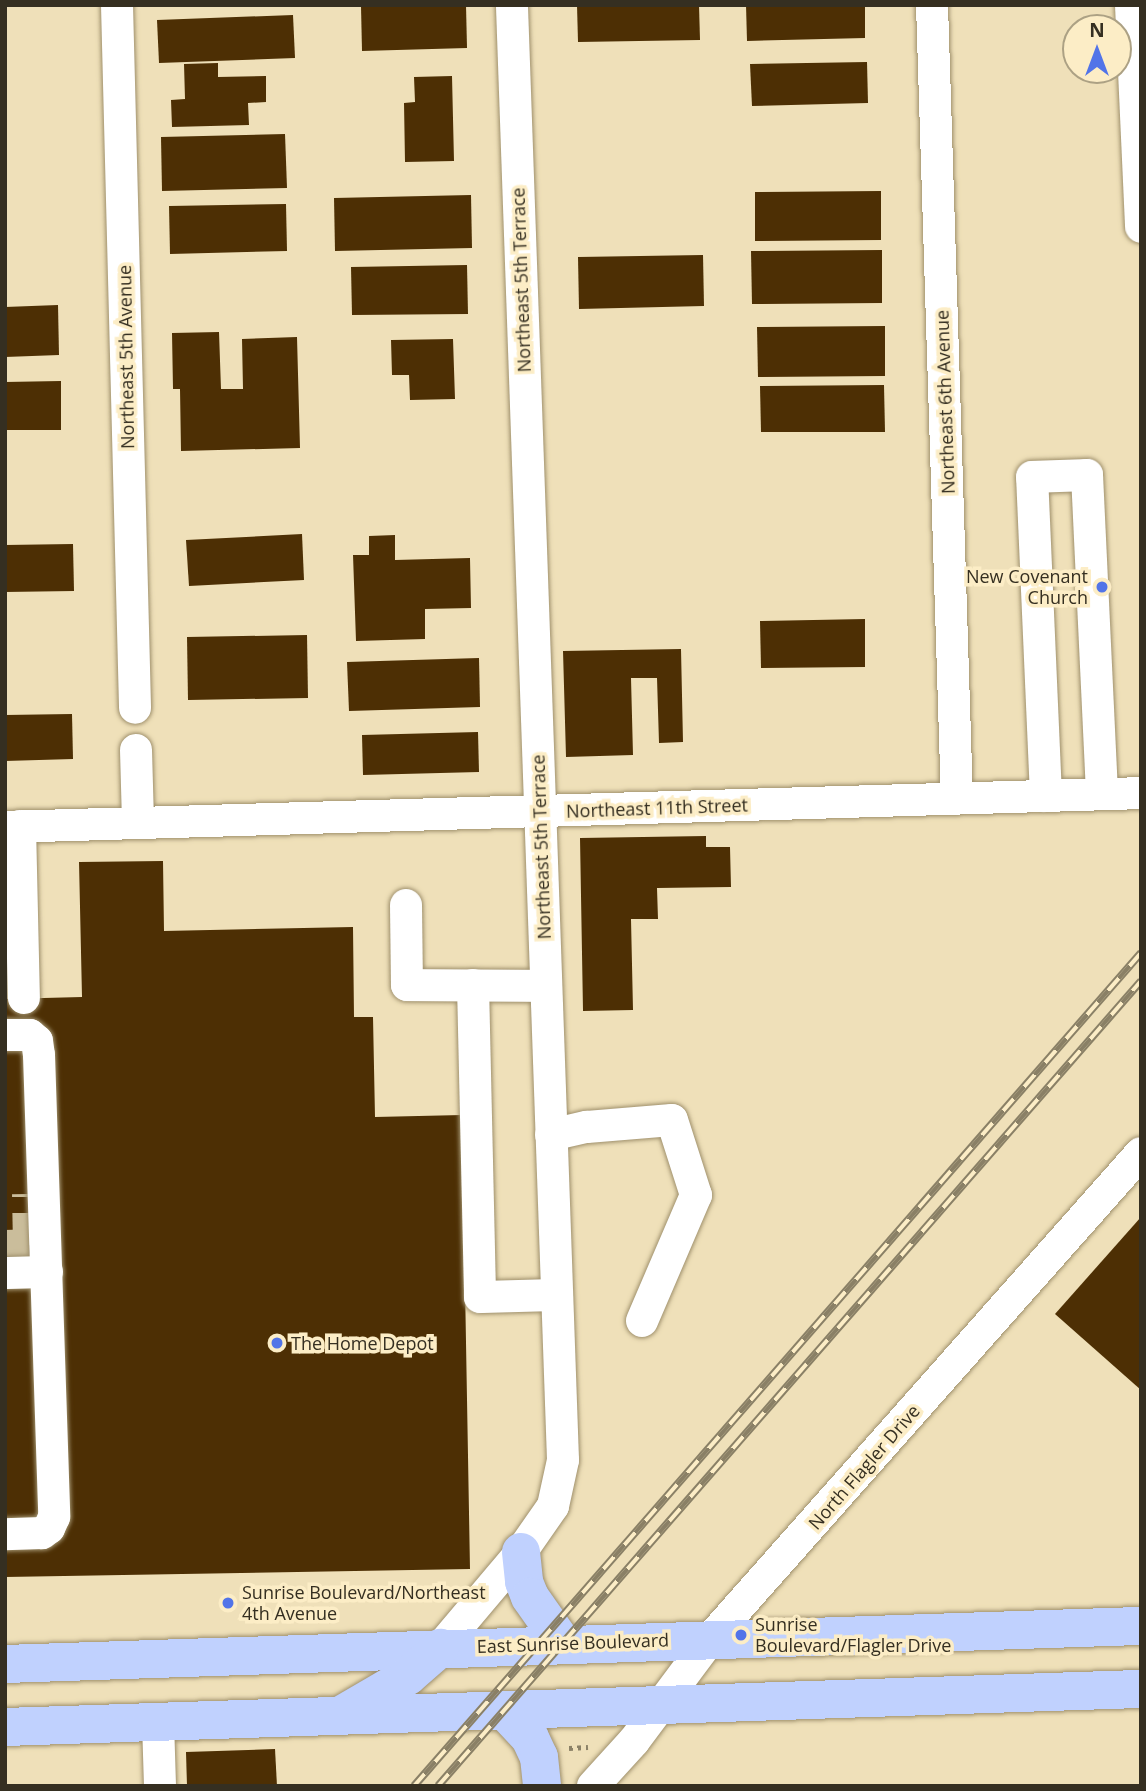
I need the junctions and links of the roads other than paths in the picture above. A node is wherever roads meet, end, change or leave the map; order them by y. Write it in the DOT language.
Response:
graph roads {
  1 [pos="117,5"];
  2 [pos="512,5"];
  3 [pos="932,5"];
  4 [pos="1131,5"];
  5 [pos="1141,227"];
  6 [pos="135,708"];
  7 [pos="136,750"];
  8 [pos="1141,793"];
  9 [pos="1102,794"];
  10 [pos="1046,796"];
  11 [pos="957,799"];
  12 [pos="540,811"];
  13 [pos="138,823"];
  14 [pos="13,827"];
  15 [pos="405,905"];
  16 [pos="14,915"];
  17 [pos="473,985"];
  18 [pos="546,986"];
  19 [pos="24,998"];
  20 [pos="5,1035"];
  21 [pos="551,1135"];
  22 [pos="1141,1153"];
  23 [pos="47,1272"];
  24 [pos="5,1273"];
  25 [pos="557,1295"];
  26 [pos="642,1321"];
  27 [pos="5,1534"];
  28 [pos="521,1552"];
  29 [pos="1141,1626"];
  30 [pos="711,1639"];
  31 [pos="563,1644"];
  32 [pos="440,1648"];
  33 [pos="5,1664"];
  34 [pos="1137,1692"];
  35 [pos="660,1705"];
  36 [pos="505,1710"];
  37 [pos="341,1715"];
  38 [pos="158,1722"];
  39 [pos="5,1727"];
  40 [pos="160,1786"];
  41 [pos="542,1786"];
  42 [pos="593,1786"];
  1 -- 6 [label="street, Northeast 5th Avenue"];
  2 -- 12 [label="street, Northeast 5th Terrace"];
  3 -- 11 [label="street, Northeast 6th Avenue"];
  4 -- 5 [label="street"];
  7 -- 13 [label="street"];
  8 -- 9 [label="street, Northeast 11th Street"];
  9 -- 10 [label="street, Northeast 11th Street"];
  9 -- 10 [label="street"];
  10 -- 11 [label="street, Northeast 11th Street"];
  11 -- 12 [label="street, Northeast 11th Street"];
  12 -- 13 [label="street, Northeast 11th Street"];
  12 -- 18 [label="street, Northeast 5th Terrace"];
  13 -- 14 [label="street, Northeast 11th Street"];
  14 -- 16 [label="street"];
  15 -- 17 [label="street"];
  16 -- 19 [label="street"];
  17 -- 18 [label="street"];
  17 -- 25 [label="street"];
  18 -- 21 [label="street, Northeast 5th Terrace"];
  20 -- 23 [label="street"];
  21 -- 25 [label="street, Northeast 5th Terrace"];
  21 -- 26 [label="street"];
  22 -- 30 [label="street, North Flagler Drive"];
  23 -- 24 [label="street"];
  23 -- 27 [label="street"];
  25 -- 28 [label="street, Northeast 5th Terrace"];
  28 -- 31 [label="main road"];
  28 -- 32 [label="street, Northeast 5th Terrace"];
  29 -- 30 [label="main road, East Sunrise Boulevard"];
  30 -- 31 [label="main road, East Sunrise Boulevard"];
  30 -- 35 [label="street, North Flagler Drive"];
  31 -- 32 [label="main road, East Sunrise Boulevard"];
  32 -- 33 [label="main road, East Sunrise Boulevard"];
  32 -- 37 [label="main road"];
  34 -- 35 [label="main road"];
  35 -- 36 [label="main road"];
  35 -- 42 [label="street, North Flagler Drive"];
  36 -- 37 [label="main road"];
  36 -- 41 [label="main road"];
  37 -- 38 [label="main road"];
  38 -- 39 [label="main road"];
  38 -- 40 [label="street"];
}
